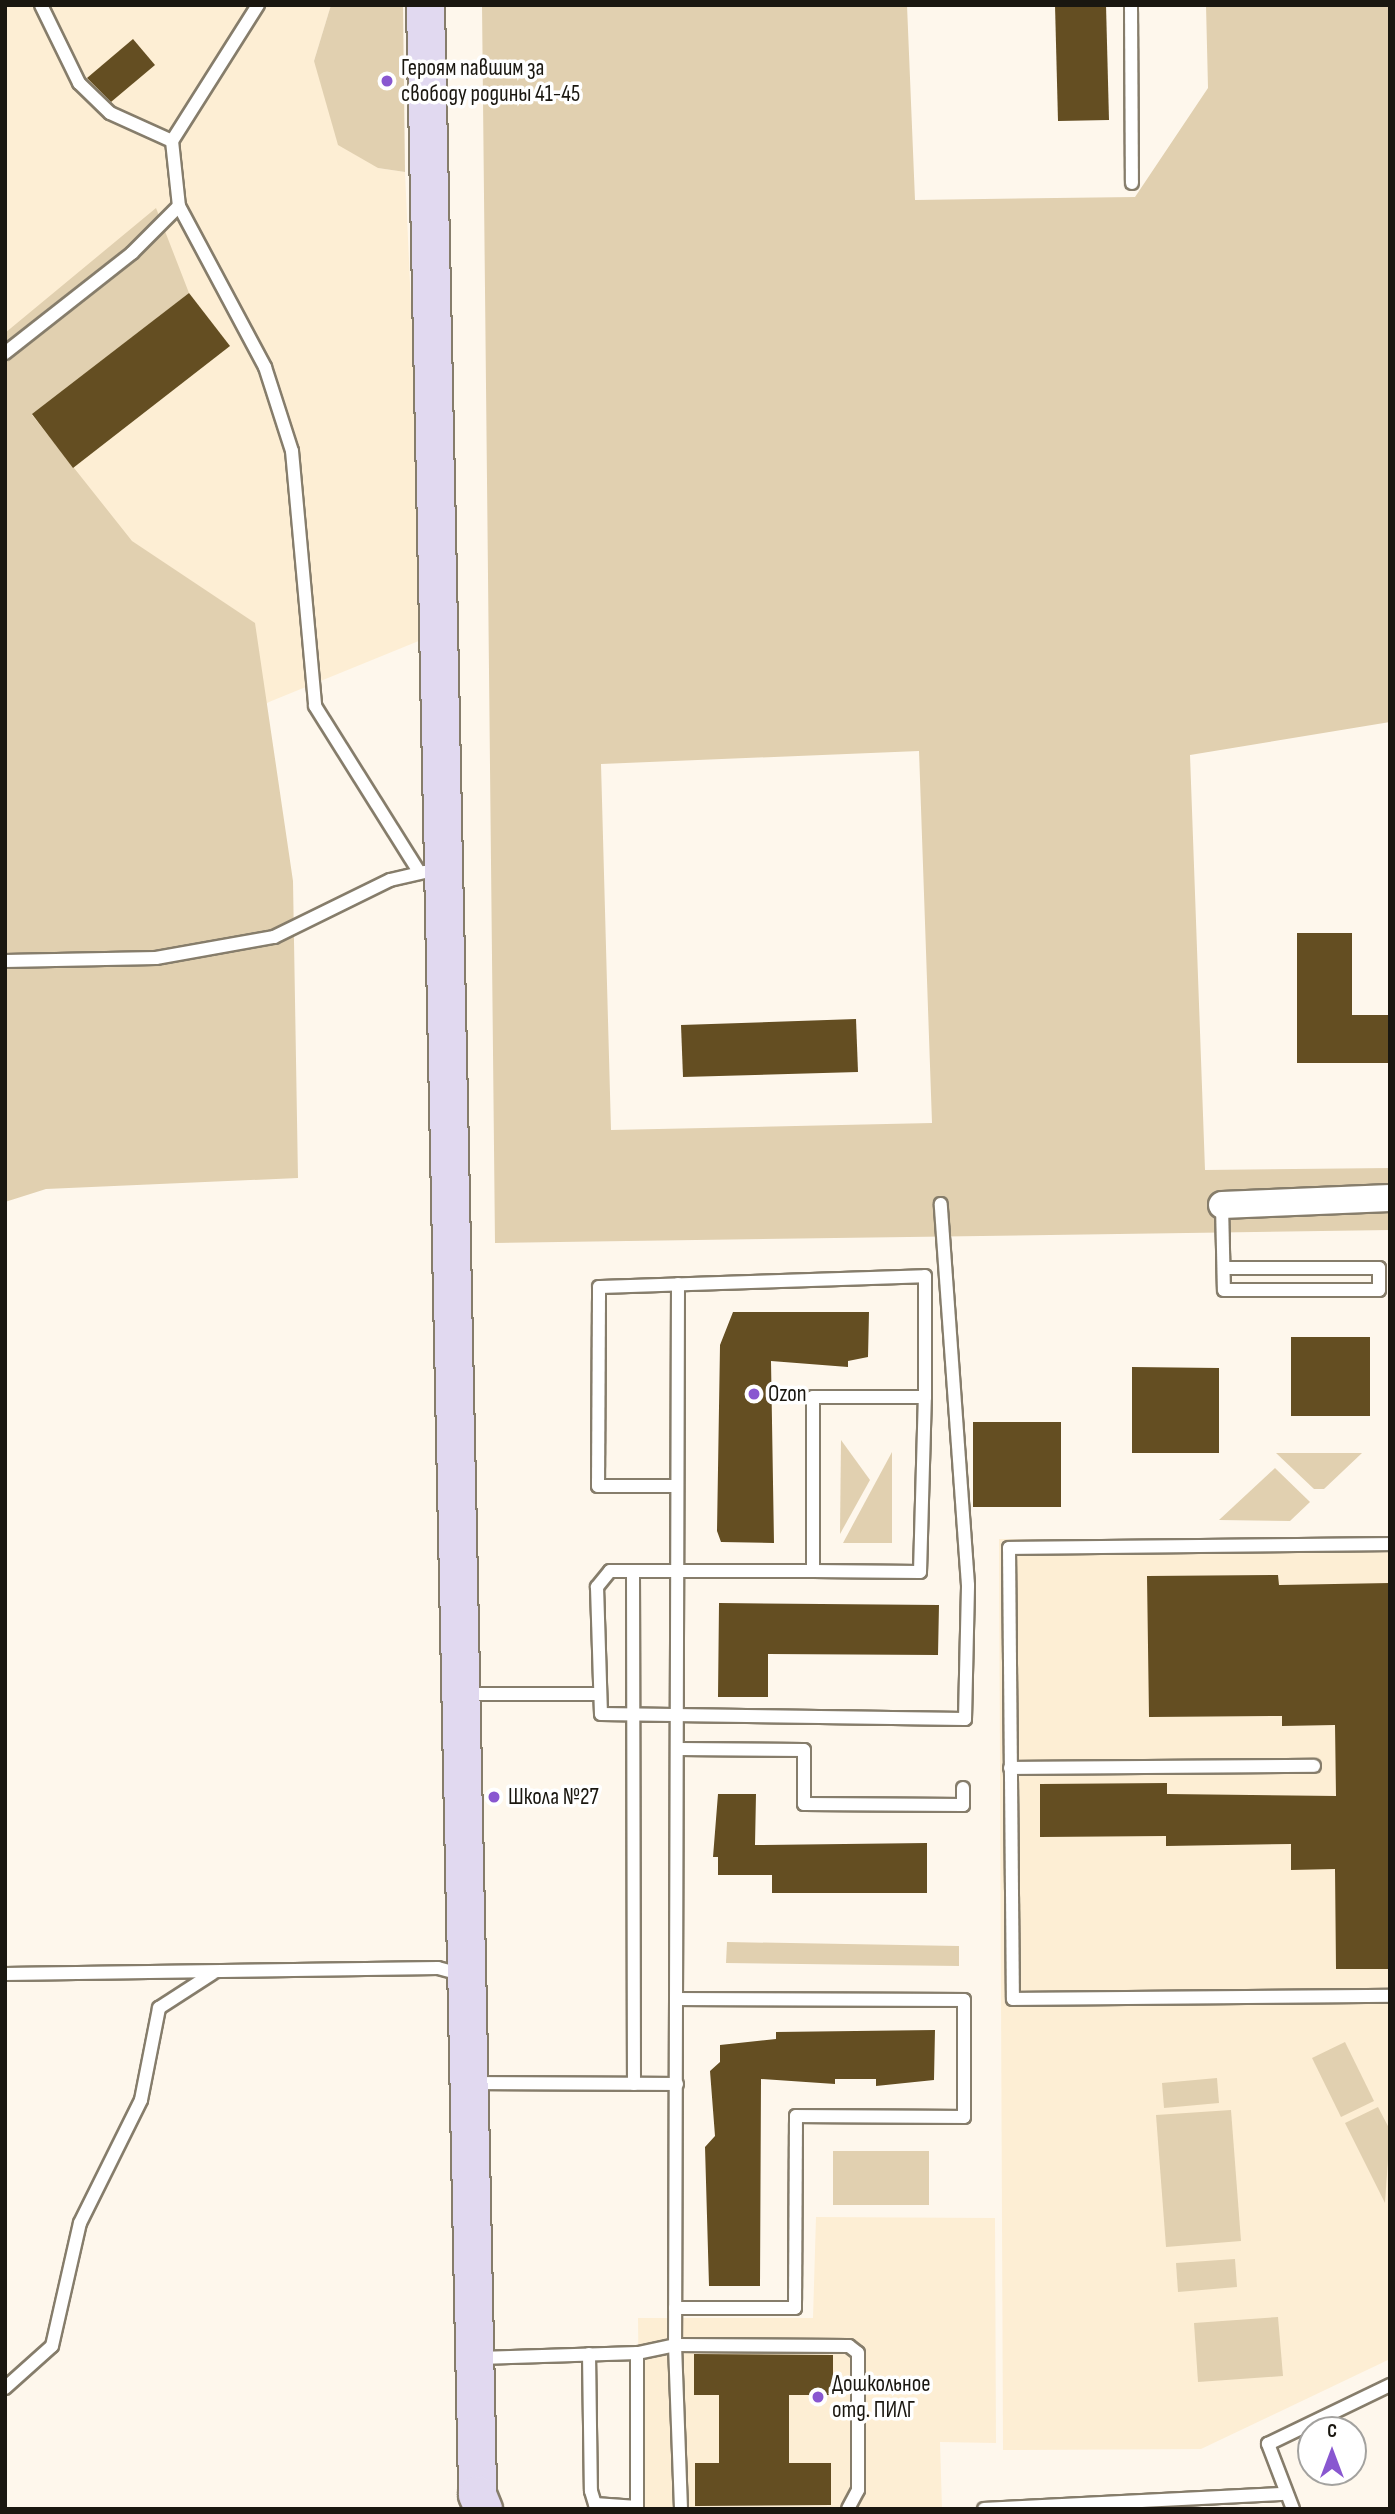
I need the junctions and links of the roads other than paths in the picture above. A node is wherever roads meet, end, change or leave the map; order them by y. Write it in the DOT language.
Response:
graph roads {
  1 [pos="41,5"];
  2 [pos="258,5"];
  3 [pos="425,5"];
  4 [pos="1131,5"];
  5 [pos="172,141"];
  6 [pos="1132,183"];
  7 [pos="179,206"];
  8 [pos="5,353"];
  9 [pos="432,875"];
  10 [pos="5,961"];
  11 [pos="1390,1198"];
  12 [pos="941,1204"];
  13 [pos="1222,1205"];
  14 [pos="1224,1268"];
  15 [pos="1384,1279"];
  16 [pos="678,1284"];
  17 [pos="925,1397"];
  18 [pos="677,1486"];
  19 [pos="1390,1544"];
  20 [pos="677,1571"];
  21 [pos="633,1572"];
  22 [pos="813,1572"];
  23 [pos="460,1694"];
  24 [pos="600,1694"];
  25 [pos="632,1715"];
  26 [pos="679,1715"];
  27 [pos="679,1749"];
  28 [pos="1314,1766"];
  29 [pos="1010,1768"];
  30 [pos="963,1788"];
  31 [pos="213,1973"];
  32 [pos="5,1974"];
  33 [pos="468,1975"];
  34 [pos="1390,1996"];
  35 [pos="677,1999"];
  36 [pos="470,2083"];
  37 [pos="634,2084"];
  38 [pos="677,2084"];
  39 [pos="676,2308"];
  40 [pos="675,2345"];
  41 [pos="637,2353"];
  42 [pos="589,2354"];
  43 [pos="475,2358"];
  44 [pos="1390,2385"];
  45 [pos="5,2388"];
  46 [pos="1285,2494"];
  47 [pos="477,2504"];
  48 [pos="637,2508"];
  49 [pos="681,2509"];
  50 [pos="850,2509"];
  51 [pos="984,2509"];
  52 [pos="1293,2509"];
  1 -- 5 [label="lane"];
  2 -- 5 [label="lane"];
  3 -- 9 [label="street"];
  4 -- 6 [label="lane"];
  5 -- 7 [label="lane"];
  7 -- 8 [label="lane"];
  7 -- 9 [label="lane"];
  9 -- 10 [label="lane"];
  9 -- 23 [label="street"];
  11 -- 13 [label="street"];
  12 -- 26 [label="lane"];
  13 -- 14 [label="lane"];
  14 -- 15 [label="lane"];
  14 -- 15 [label="lane"];
  16 -- 17 [label="lane"];
  16 -- 18 [label="lane"];
  16 -- 18 [label="lane"];
  17 -- 22 [label="lane"];
  17 -- 22 [label="lane"];
  18 -- 20 [label="lane"];
  19 -- 29 [label="lane"];
  20 -- 21 [label="lane"];
  20 -- 22 [label="lane"];
  20 -- 26 [label="lane"];
  21 -- 24 [label="lane"];
  21 -- 25 [label="lane"];
  23 -- 24 [label="lane"];
  23 -- 33 [label="street"];
  24 -- 25 [label="lane"];
  25 -- 26 [label="lane"];
  25 -- 37 [label="lane"];
  26 -- 27 [label="lane"];
  27 -- 30 [label="lane"];
  27 -- 35 [label="lane"];
  28 -- 29 [label="lane"];
  29 -- 34 [label="lane"];
  31 -- 32 [label="lane"];
  31 -- 33 [label="lane"];
  31 -- 45 [label="lane"];
  33 -- 36 [label="street"];
  35 -- 38 [label="lane"];
  35 -- 39 [label="lane"];
  36 -- 37 [label="lane"];
  36 -- 43 [label="street"];
  37 -- 38 [label="lane"];
  38 -- 39 [label="lane"];
  39 -- 40 [label="lane"];
  40 -- 41 [label="lane"];
  40 -- 49 [label="lane"];
  40 -- 50 [label="lane"];
  41 -- 42 [label="lane"];
  41 -- 48 [label="lane"];
  42 -- 43 [label="lane"];
  42 -- 48 [label="lane"];
  43 -- 47 [label="street"];
  44 -- 46 [label="lane"];
  46 -- 51 [label="lane"];
  46 -- 52 [label="lane"];
}
